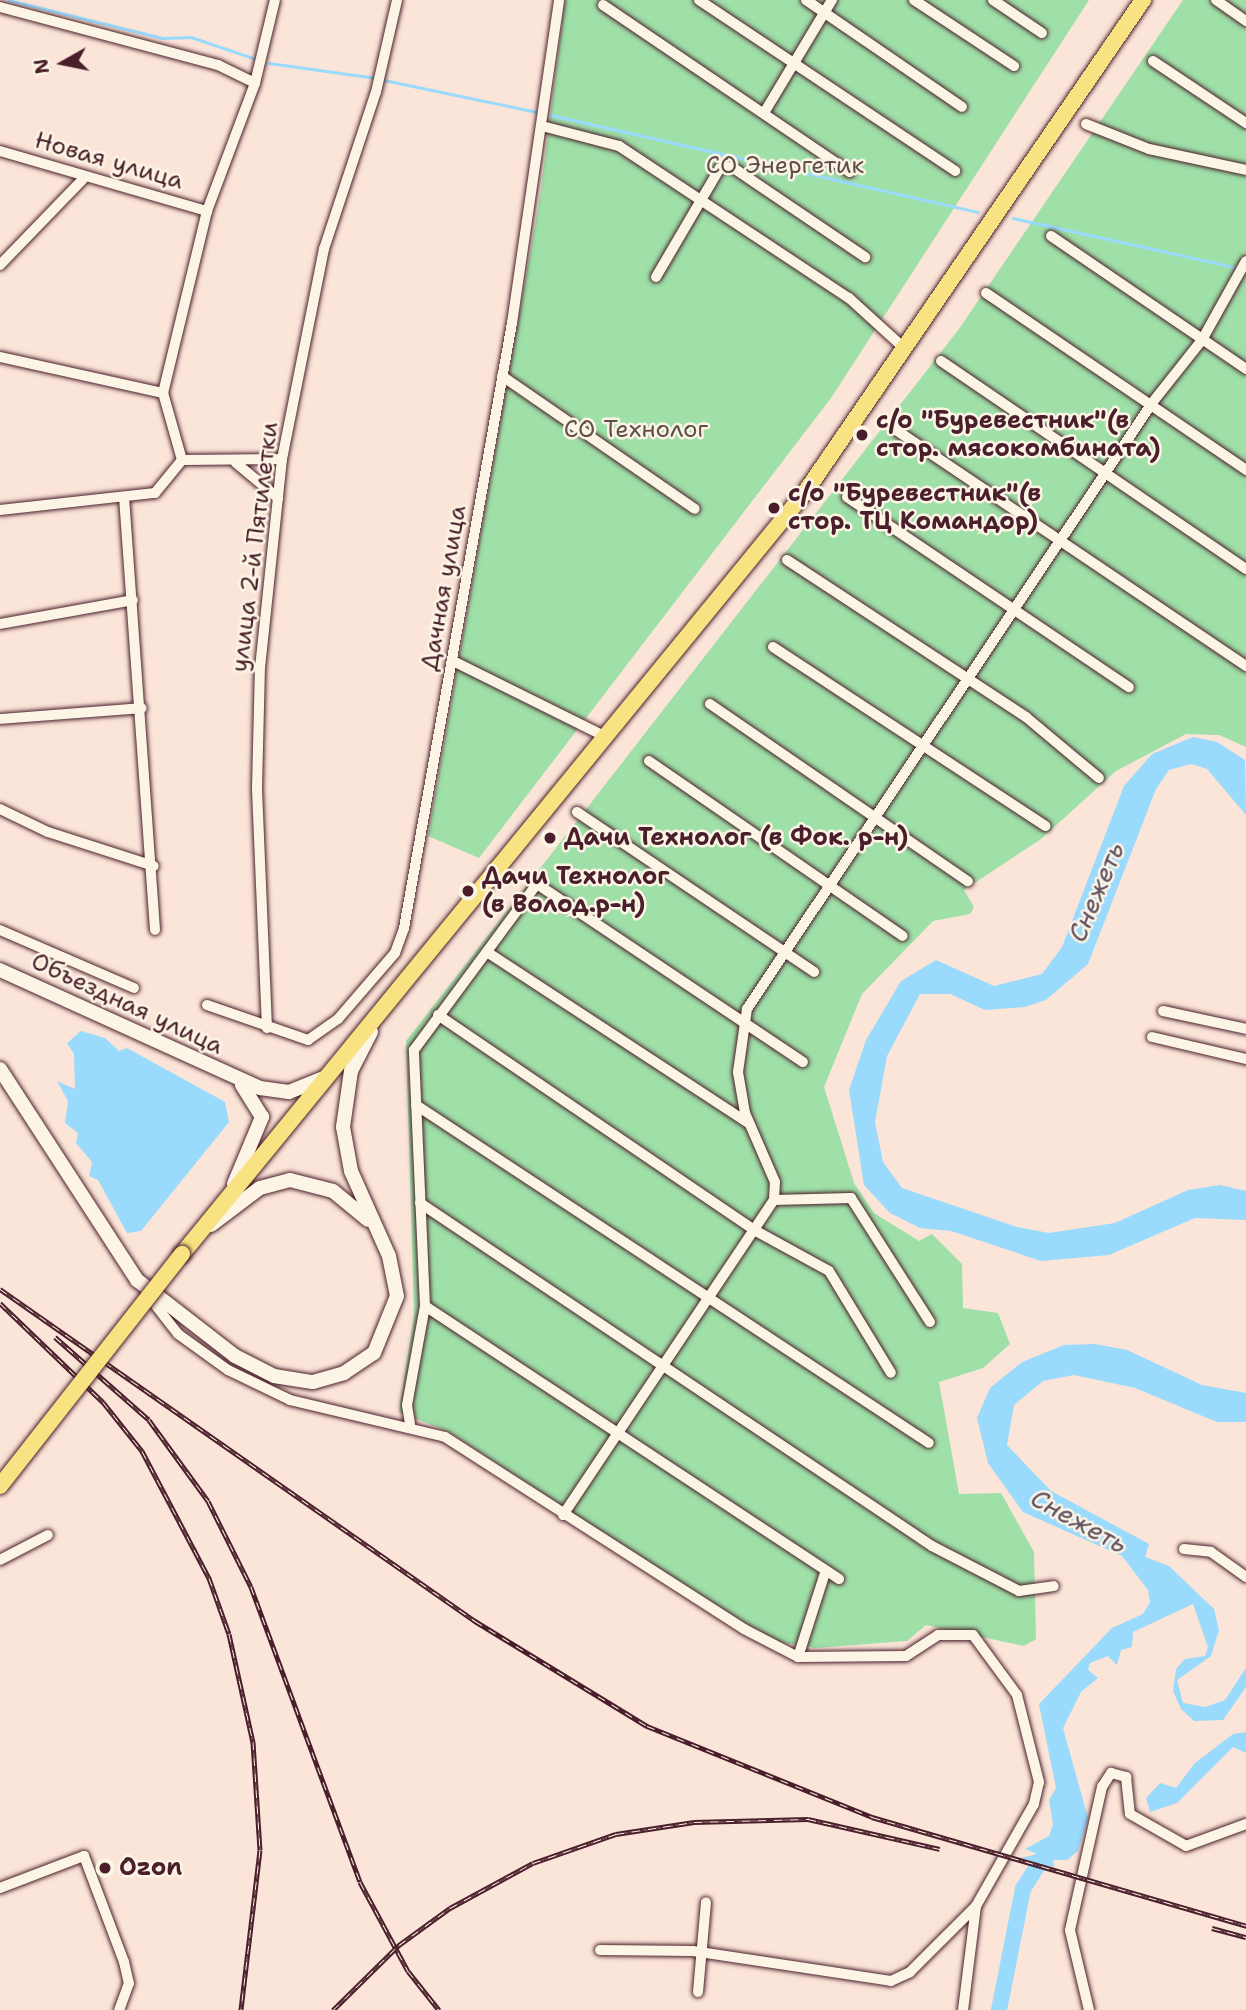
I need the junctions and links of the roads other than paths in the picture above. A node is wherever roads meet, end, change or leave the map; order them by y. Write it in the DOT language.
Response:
graph roads {
  1 [pos="275,0"];
  2 [pos="397,0"];
  3 [pos="559,0"];
  4 [pos="699,0"];
  5 [pos="806,0"];
  6 [pos="832,0"];
  7 [pos="914,0"];
  8 [pos="993,0"];
  9 [pos="1143,0"];
  10 [pos="1216,0"];
  11 [pos="603,5"];
  12 [pos="0,7"];
  13 [pos="826,14"];
  14 [pos="1246,21"];
  15 [pos="1042,33"];
  16 [pos="1153,61"];
  17 [pos="793,62"];
  18 [pos="1014,66"];
  19 [pos="255,83"];
  20 [pos="962,107"];
  21 [pos="764,114"];
  22 [pos="1246,123"];
  23 [pos="1086,124"];
  24 [pos="542,126"];
  25 [pos="0,151"];
  26 [pos="955,170"];
  27 [pos="1246,170"];
  28 [pos="850,173"];
  29 [pos="83,179"];
  30 [pos="702,200"];
  31 [pos="206,211"];
  32 [pos="1051,236"];
  33 [pos="864,257"];
  34 [pos="1246,261"];
  35 [pos="0,265"];
  36 [pos="656,277"];
  37 [pos="1240,281"];
  38 [pos="986,293"];
  39 [pos="1202,340"];
  40 [pos="905,349"];
  41 [pos="0,357"];
  42 [pos="941,361"];
  43 [pos="1246,369"];
  44 [pos="502,376"];
  45 [pos="163,393"];
  46 [pos="1152,403"];
  47 [pos="896,430"];
  48 [pos="282,459"];
  49 [pos="182,460"];
  50 [pos="236,463"];
  51 [pos="1246,470"];
  52 [pos="1106,471"];
  53 [pos="124,497"];
  54 [pos="846,497"];
  55 [pos="278,498"];
  56 [pos="695,509"];
  57 [pos="0,510"];
  58 [pos="1059,541"];
  59 [pos="787,560"];
  60 [pos="1246,569"];
  61 [pos="134,600"];
  62 [pos="1013,609"];
  63 [pos="0,624"];
  64 [pos="773,647"];
  65 [pos="453,661"];
  66 [pos="1246,666"];
  67 [pos="967,677"];
  68 [pos="1129,687"];
  69 [pos="710,704"];
  70 [pos="142,708"];
  71 [pos="0,719"];
  72 [pos="606,737"];
  73 [pos="920,746"];
  74 [pos="649,761"];
  75 [pos="1099,778"];
  76 [pos="0,808"];
  77 [pos="578,812"];
  78 [pos="874,815"];
  79 [pos="1046,826"];
  80 [pos="154,866"];
  81 [pos="968,881"];
  82 [pos="829,884"];
  83 [pos="0,929"];
  84 [pos="155,930"];
  85 [pos="903,936"];
  86 [pos="783,953"];
  87 [pos="490,954"];
  88 [pos="0,970"];
  89 [pos="814,972"];
  90 [pos="134,988"];
  91 [pos="207,1005"];
  92 [pos="1163,1011"];
  93 [pos="383,1013"];
  94 [pos="438,1015"];
  95 [pos="743,1024"];
  96 [pos="267,1028"];
  97 [pos="1246,1029"];
  98 [pos="1152,1037"];
  99 [pos="1246,1059"];
  100 [pos="803,1062"];
  101 [pos="0,1069"];
  102 [pos="334,1074"];
  103 [pos="236,1079"];
  104 [pos="416,1105"];
  105 [pos="751,1125"];
  106 [pos="774,1200"];
  107 [pos="225,1202"];
  108 [pos="420,1203"];
  109 [pos="372,1223"];
  110 [pos="756,1231"];
  111 [pos="196,1237"];
  112 [pos="137,1280"];
  113 [pos="710,1299"];
  114 [pos="425,1306"];
  115 [pos="930,1322"];
  116 [pos="664,1366"];
  117 [pos="891,1373"];
  118 [pos="410,1424"];
  119 [pos="616,1437"];
  120 [pos="929,1443"];
  121 [pos="0,1486"];
  122 [pos="563,1515"];
  123 [pos="48,1535"];
  124 [pos="1184,1549"];
  125 [pos="0,1560"];
  126 [pos="825,1573"];
  127 [pos="1246,1577"];
  128 [pos="839,1579"];
  129 [pos="1054,1586"];
  130 [pos="798,1657"];
  131 [pos="1246,1824"];
  132 [pos="0,1888"];
  133 [pos="706,1902"];
  134 [pos="976,1906"];
  135 [pos="600,1950"];
  136 [pos="699,1952"];
  137 [pos="698,1992"];
  138 [pos="119,2010"];
  139 [pos="963,2010"];
  140 [pos="1088,2010"];
  1 -- 19 [label="street"];
  2 -- 48 [label="street, улица 2-й Пятилетки"];
  3 -- 24 [label="street, Дачная улица"];
  4 -- 17 [label="street"];
  5 -- 13 [label="street"];
  6 -- 13 [label="street"];
  7 -- 18 [label="street"];
  8 -- 15 [label="street"];
  9 -- 40 [label="main road"];
  10 -- 14 [label="street"];
  11 -- 21 [label="street"];
  12 -- 19 [label="street"];
  13 -- 17 [label="street"];
  13 -- 20 [label="street"];
  16 -- 22 [label="street"];
  17 -- 21 [label="street"];
  17 -- 26 [label="street"];
  19 -- 31 [label="street"];
  21 -- 28 [label="street"];
  23 -- 27 [label="street"];
  24 -- 30 [label="street"];
  24 -- 44 [label="street, Дачная улица"];
  25 -- 29 [label="street, Новая улица"];
  29 -- 31 [label="street, Новая улица"];
  29 -- 35 [label="street"];
  30 -- 33 [label="street"];
  30 -- 36 [label="street"];
  30 -- 40 [label="street"];
  31 -- 45 [label="street"];
  32 -- 39 [label="street"];
  34 -- 37 [label="street"];
  37 -- 39 [label="street"];
  38 -- 46 [label="street"];
  39 -- 43 [label="street"];
  39 -- 46 [label="street"];
  40 -- 72 [label="main road"];
  41 -- 45 [label="street"];
  42 -- 52 [label="street"];
  44 -- 56 [label="street"];
  44 -- 65 [label="street, Дачная улица"];
  45 -- 49 [label="street"];
  46 -- 51 [label="street"];
  46 -- 52 [label="street"];
  47 -- 58 [label="street"];
  48 -- 50 [label="street"];
  48 -- 55 [label="street, улица 2-й Пятилетки"];
  49 -- 50 [label="street"];
  49 -- 53 [label="street"];
  50 -- 55 [label="street"];
  52 -- 58 [label="street"];
  52 -- 60 [label="street"];
  53 -- 57 [label="street"];
  53 -- 61 [label="street"];
  54 -- 62 [label="street"];
  55 -- 96 [label="street, улица 2-й Пятилетки"];
  58 -- 62 [label="street"];
  58 -- 66 [label="street"];
  59 -- 67 [label="street"];
  61 -- 63 [label="street"];
  61 -- 70 [label="street"];
  62 -- 67 [label="street"];
  62 -- 68 [label="street"];
  64 -- 73 [label="street"];
  65 -- 72 [label="street"];
  65 -- 96 [label="street, Дачная улица"];
  67 -- 73 [label="street"];
  67 -- 75 [label="street"];
  69 -- 78 [label="street"];
  70 -- 71 [label="street"];
  70 -- 80 [label="street"];
  72 -- 93 [label="main road"];
  73 -- 78 [label="street"];
  73 -- 79 [label="street"];
  74 -- 82 [label="street"];
  76 -- 80 [label="street"];
  77 -- 86 [label="street"];
  78 -- 81 [label="street"];
  78 -- 82 [label="street"];
  80 -- 84 [label="street"];
  82 -- 85 [label="street"];
  82 -- 86 [label="street"];
  83 -- 90 [label="street"];
  86 -- 89 [label="street"];
  86 -- 95 [label="street"];
  87 -- 94 [label="street"];
  87 -- 95 [label="street"];
  87 -- 105 [label="street"];
  88 -- 103 [label="street, Объездная улица"];
  91 -- 96 [label="street, Дачная улица"];
  92 -- 97 [label="street"];
  93 -- 102 [label="main road"];
  93 -- 109 [label="street"];
  94 -- 104 [label="street"];
  94 -- 110 [label="street"];
  95 -- 100 [label="street"];
  95 -- 105 [label="street"];
  98 -- 99 [label="street"];
  101 -- 112 [label="street"];
  102 -- 103 [label="street, Объездная улица"];
  102 -- 107 [label="main road"];
  103 -- 107 [label="street"];
  104 -- 108 [label="street"];
  104 -- 113 [label="street"];
  105 -- 106 [label="street"];
  106 -- 110 [label="street"];
  106 -- 115 [label="street"];
  107 -- 111 [label="main road"];
  108 -- 114 [label="street"];
  108 -- 116 [label="street"];
  109 -- 111 [label="street"];
  109 -- 112 [label="street"];
  110 -- 113 [label="street"];
  110 -- 117 [label="street"];
  111 -- 121 [label="main road, bridge"];
  112 -- 118 [label="street"];
  113 -- 116 [label="street"];
  113 -- 120 [label="street"];
  114 -- 118 [label="street"];
  114 -- 119 [label="street"];
  116 -- 119 [label="street"];
  116 -- 129 [label="street"];
  118 -- 122 [label="street"];
  119 -- 122 [label="street"];
  119 -- 126 [label="street"];
  122 -- 130 [label="street"];
  123 -- 125 [label="street"];
  124 -- 127 [label="street"];
  126 -- 128 [label="street"];
  126 -- 130 [label="street"];
  130 -- 134 [label="street"];
  131 -- 140 [label="street"];
  132 -- 138 [label="street"];
  133 -- 136 [label="street"];
  134 -- 136 [label="street"];
  134 -- 139 [label="street"];
  135 -- 136 [label="street"];
  136 -- 137 [label="street"];
}
